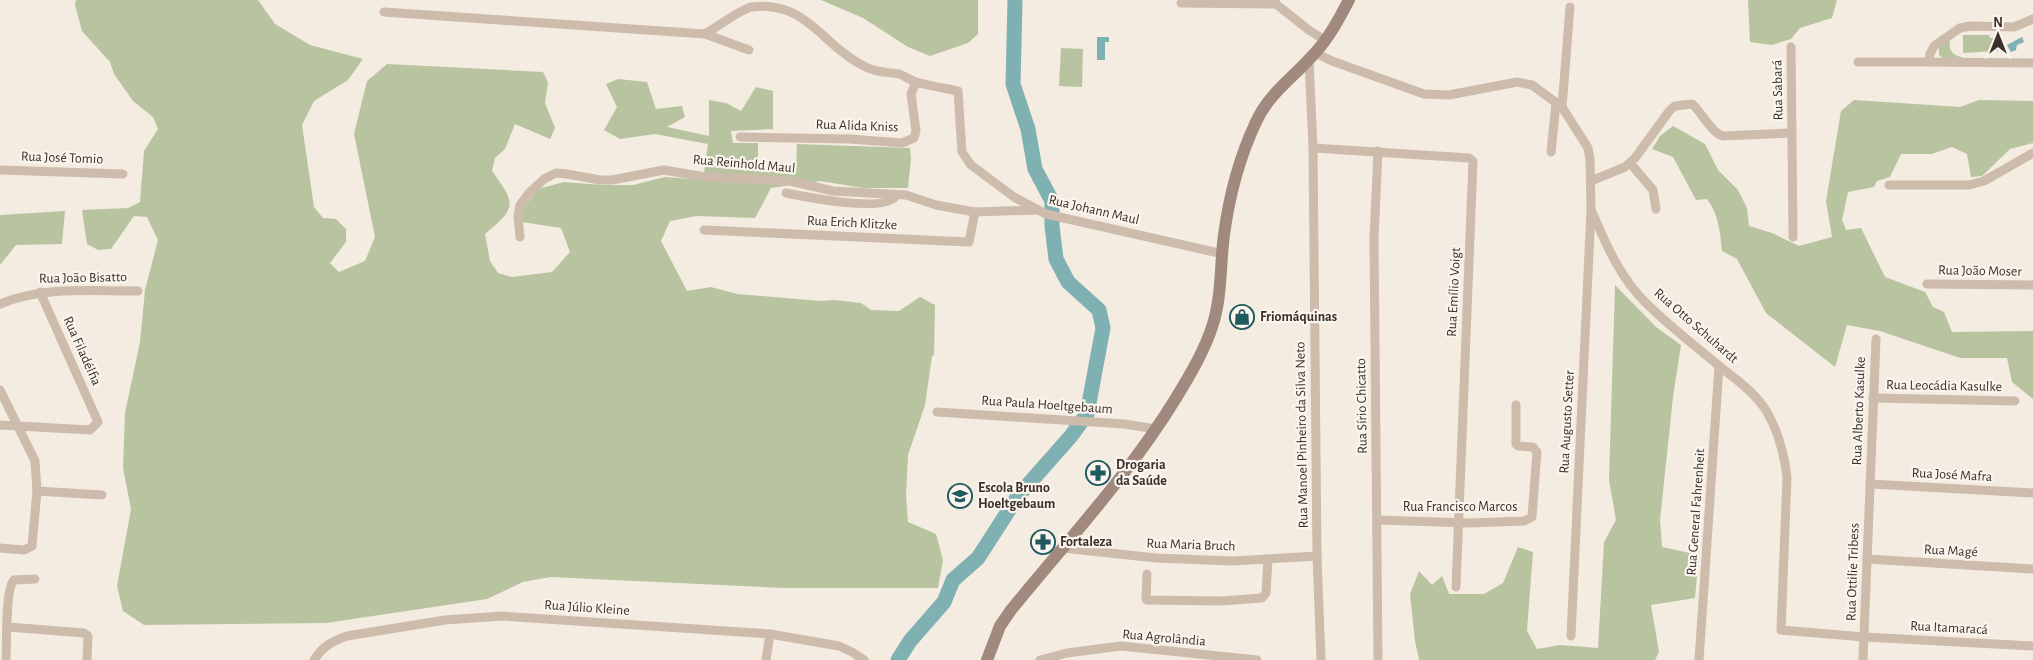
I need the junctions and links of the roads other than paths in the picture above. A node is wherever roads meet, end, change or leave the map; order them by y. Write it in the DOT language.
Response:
graph roads {
  1 [pos="1349,0"];
  2 [pos="1275,2"];
  3 [pos="1182,3"];
  4 [pos="1570,7"];
  5 [pos="384,12"];
  6 [pos="2033,19"];
  7 [pos="705,34"];
  8 [pos="1325,40"];
  9 [pos="1791,46"];
  10 [pos="749,50"];
  11 [pos="1313,56"];
  12 [pos="1858,62"];
  13 [pos="1929,62"];
  14 [pos="2033,63"];
  15 [pos="916,82"];
  16 [pos="1559,105"];
  17 [pos="1792,133"];
  18 [pos="740,136"];
  19 [pos="1313,148"];
  20 [pos="1378,151"];
  21 [pos="1552,152"];
  22 [pos="2033,153"];
  23 [pos="1630,163"];
  24 [pos="0,170"];
  25 [pos="123,174"];
  26 [pos="1591,181"];
  27 [pos="1889,185"];
  28 [pos="786,193"];
  29 [pos="896,196"];
  30 [pos="1656,209"];
  31 [pos="1591,210"];
  32 [pos="975,212"];
  33 [pos="1042,212"];
  34 [pos="704,230"];
  35 [pos="520,237"];
  36 [pos="1793,237"];
  37 [pos="1223,254"];
  38 [pos="1927,284"];
  39 [pos="2033,285"];
  40 [pos="138,291"];
  41 [pos="40,292"];
  42 [pos="0,304"];
  43 [pos="1876,339"];
  44 [pos="1719,366"];
  45 [pos="0,390"];
  46 [pos="1873,398"];
  47 [pos="2015,401"];
  48 [pos="1516,404"];
  49 [pos="937,412"];
  50 [pos="0,425"];
  51 [pos="19,426"];
  52 [pos="1156,429"];
  53 [pos="1870,484"];
  54 [pos="37,491"];
  55 [pos="2033,493"];
  56 [pos="102,495"];
  57 [pos="1377,520"];
  58 [pos="1460,523"];
  59 [pos="0,548"];
  60 [pos="1063,548"];
  61 [pos="1317,556"];
  62 [pos="1268,559"];
  63 [pos="1867,559"];
  64 [pos="2033,569"];
  65 [pos="1147,574"];
  66 [pos="35,579"];
  67 [pos="1456,587"];
  68 [pos="4,595"];
  69 [pos="8,627"];
  70 [pos="770,634"];
  71 [pos="1571,636"];
  72 [pos="1864,637"];
  73 [pos="2033,646"];
  74 [pos="1098,649"];
  75 [pos="1180,657"];
  76 [pos="6,660"];
  77 [pos="87,660"];
  78 [pos="314,660"];
  79 [pos="766,660"];
  80 [pos="864,660"];
  81 [pos="987,660"];
  82 [pos="1040,660"];
  83 [pos="1097,660"];
  84 [pos="1253,660"];
  85 [pos="1257,660"];
  86 [pos="1321,660"];
  87 [pos="1378,660"];
  88 [pos="1699,660"];
  89 [pos="1863,660"];
  1 -- 8 [label="main road"];
  2 -- 3 [label="street"];
  2 -- 8 [label="street"];
  4 -- 16 [label="street"];
  5 -- 7 [label="street"];
  6 -- 13 [label="street"];
  7 -- 10 [label="street"];
  7 -- 15 [label="street"];
  8 -- 11 [label="main road"];
  9 -- 17 [label="street, Rua Sabará"];
  11 -- 16 [label="street, Rua Otto Schuhardt"];
  11 -- 19 [label="street, Rua Manoel Pinheiro da Silva Neto"];
  11 -- 37 [label="main road"];
  12 -- 13 [label="street"];
  13 -- 14 [label="street"];
  15 -- 18 [label="street, Rua Alida Kniss"];
  15 -- 33 [label="street, Rua Johann Maul"];
  16 -- 21 [label="street"];
  16 -- 26 [label="street, Rua Otto Schuhardt"];
  17 -- 23 [label="street"];
  17 -- 36 [label="street, Rua Sabará"];
  19 -- 20 [label="street, Rua Emílio Voigt"];
  19 -- 61 [label="street, Rua Manoel Pinheiro da Silva Neto"];
  20 -- 57 [label="street, Rua Sírio Chicatto"];
  20 -- 58 [label="street, Rua Emílio Voigt"];
  22 -- 27 [label="street"];
  23 -- 26 [label="street"];
  23 -- 30 [label="street"];
  24 -- 25 [label="street, Rua José Tomio"];
  26 -- 31 [label="street, Rua Otto Schuhardt"];
  28 -- 29 [label="street"];
  29 -- 32 [label="street, Rua Reinhold Maul"];
  29 -- 35 [label="street, Rua Reinhold Maul"];
  31 -- 44 [label="street, Rua Otto Schuhardt"];
  31 -- 71 [label="street, Rua Augusto Setter"];
  32 -- 33 [label="street, Rua Reinhold Maul"];
  32 -- 34 [label="street, Rua Erich Klitzke"];
  33 -- 37 [label="street, Rua Johann Maul"];
  37 -- 52 [label="main road"];
  38 -- 39 [label="street, Rua João Moser"];
  40 -- 41 [label="street, Rua João Bisatto"];
  41 -- 42 [label="street, Rua João Bisatto"];
  41 -- 51 [label="street, Rua Filadélfia"];
  43 -- 46 [label="street, Rua Alberto Kasulke"];
  44 -- 72 [label="street, Rua Otto Schuhardt"];
  44 -- 88 [label="street, Rua General Fahrenheit"];
  45 -- 51 [label="street"];
  46 -- 47 [label="street, Rua Leocádia Kasulke"];
  46 -- 53 [label="street, Rua Alberto Kasulke"];
  48 -- 58 [label="street, Rua Francisco Marcos"];
  49 -- 52 [label="street, Rua Paula Hoeltgebaum"];
  50 -- 51 [label="street"];
  51 -- 54 [label="street"];
  52 -- 60 [label="main road"];
  53 -- 55 [label="street, Rua José Mafra"];
  53 -- 63 [label="street, Rua Ottilie Tribess"];
  54 -- 56 [label="street"];
  54 -- 59 [label="street"];
  57 -- 58 [label="street, Rua Francisco Marcos"];
  57 -- 87 [label="street, Rua Sírio Chicatto"];
  58 -- 67 [label="street, Rua Emílio Voigt"];
  60 -- 62 [label="street, Rua Maria Bruch"];
  60 -- 81 [label="main road"];
  61 -- 62 [label="street, Rua Maria Bruch"];
  61 -- 86 [label="street, Rua Manoel Pinheiro da Silva Neto"];
  62 -- 65 [label="street"];
  63 -- 64 [label="street, Rua Magé"];
  63 -- 72 [label="street, Rua Ottilie Tribess"];
  66 -- 68 [label="street"];
  68 -- 69 [label="street"];
  69 -- 76 [label="street"];
  69 -- 77 [label="street"];
  70 -- 78 [label="street, Rua Júlio Kleine"];
  70 -- 79 [label="street"];
  70 -- 80 [label="street, Rua Júlio Kleine"];
  72 -- 73 [label="street, Rua Itamaracá"];
  72 -- 89 [label="street, Rua Ottilie Tribess"];
  74 -- 75 [label="street, Rua Agrolândia"];
  74 -- 82 [label="street, Rua Agrolândia"];
  74 -- 83 [label="street"];
  75 -- 84 [label="street, Rua Agrolândia"];
  84 -- 85 [label="street, Rua Agrolândia"];
}
